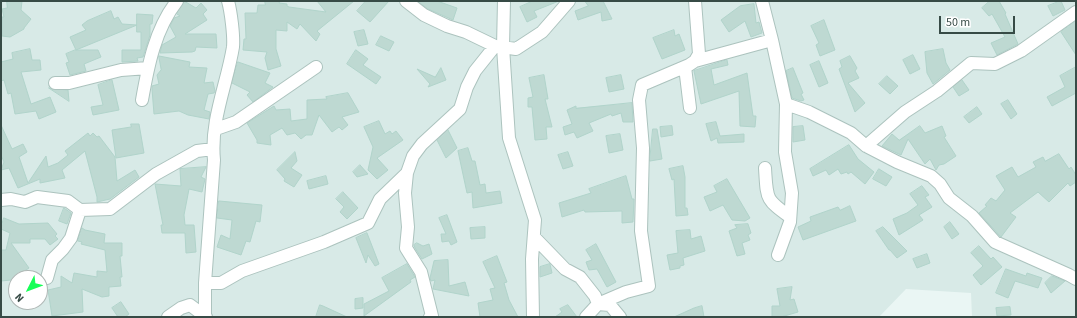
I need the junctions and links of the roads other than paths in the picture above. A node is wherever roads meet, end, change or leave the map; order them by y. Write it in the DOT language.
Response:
graph roads {
  1 [pos="177,1"];
  2 [pos="228,1"];
  3 [pos="406,1"];
  4 [pos="504,1"];
  5 [pos="569,1"];
  6 [pos="695,1"];
  7 [pos="762,1"];
  8 [pos="1076,12"];
  9 [pos="772,40"];
  10 [pos="499,46"];
  11 [pos="690,64"];
  12 [pos="316,67"];
  13 [pos="148,68"];
  14 [pos="56,83"];
  15 [pos="142,100"];
  16 [pos="786,104"];
  17 [pos="690,108"];
  18 [pos="216,129"];
  19 [pos="866,146"];
  20 [pos="213,149"];
  21 [pos="765,168"];
  22 [pos="407,173"];
  23 [pos="1,200"];
  24 [pos="80,210"];
  25 [pos="790,218"];
  26 [pos="535,238"];
  27 [pos="778,255"];
  28 [pos="48,274"];
  29 [pos="1076,279"];
  30 [pos="205,282"];
  31 [pos="598,304"];
  32 [pos="168,317"];
  33 [pos="206,317"];
  34 [pos="430,317"];
  35 [pos="533,317"];
  36 [pos="586,317"];
  37 [pos="620,317"];
  1 -- 13 [label="street"];
  2 -- 18 [label="street"];
  3 -- 10 [label="street"];
  4 -- 10 [label="street"];
  5 -- 10 [label="street"];
  6 -- 11 [label="street"];
  7 -- 9 [label="street"];
  8 -- 19 [label="street"];
  9 -- 11 [label="street"];
  9 -- 16 [label="street"];
  10 -- 22 [label="street"];
  10 -- 26 [label="street"];
  11 -- 17 [label="street"];
  11 -- 31 [label="street"];
  12 -- 18 [label="street"];
  13 -- 14 [label="street"];
  13 -- 15 [label="street"];
  16 -- 19 [label="street"];
  16 -- 25 [label="street"];
  18 -- 20 [label="street"];
  19 -- 29 [label="street"];
  20 -- 24 [label="street"];
  20 -- 30 [label="street"];
  21 -- 25 [label="street"];
  22 -- 30 [label="street"];
  22 -- 34 [label="street"];
  23 -- 24 [label="street"];
  24 -- 28 [label="street"];
  25 -- 27 [label="street"];
  26 -- 31 [label="street"];
  26 -- 35 [label="street"];
  30 -- 33 [label="street"];
  31 -- 36 [label="street"];
  31 -- 37 [label="street"];
  32 -- 33 [label="street"];
}
